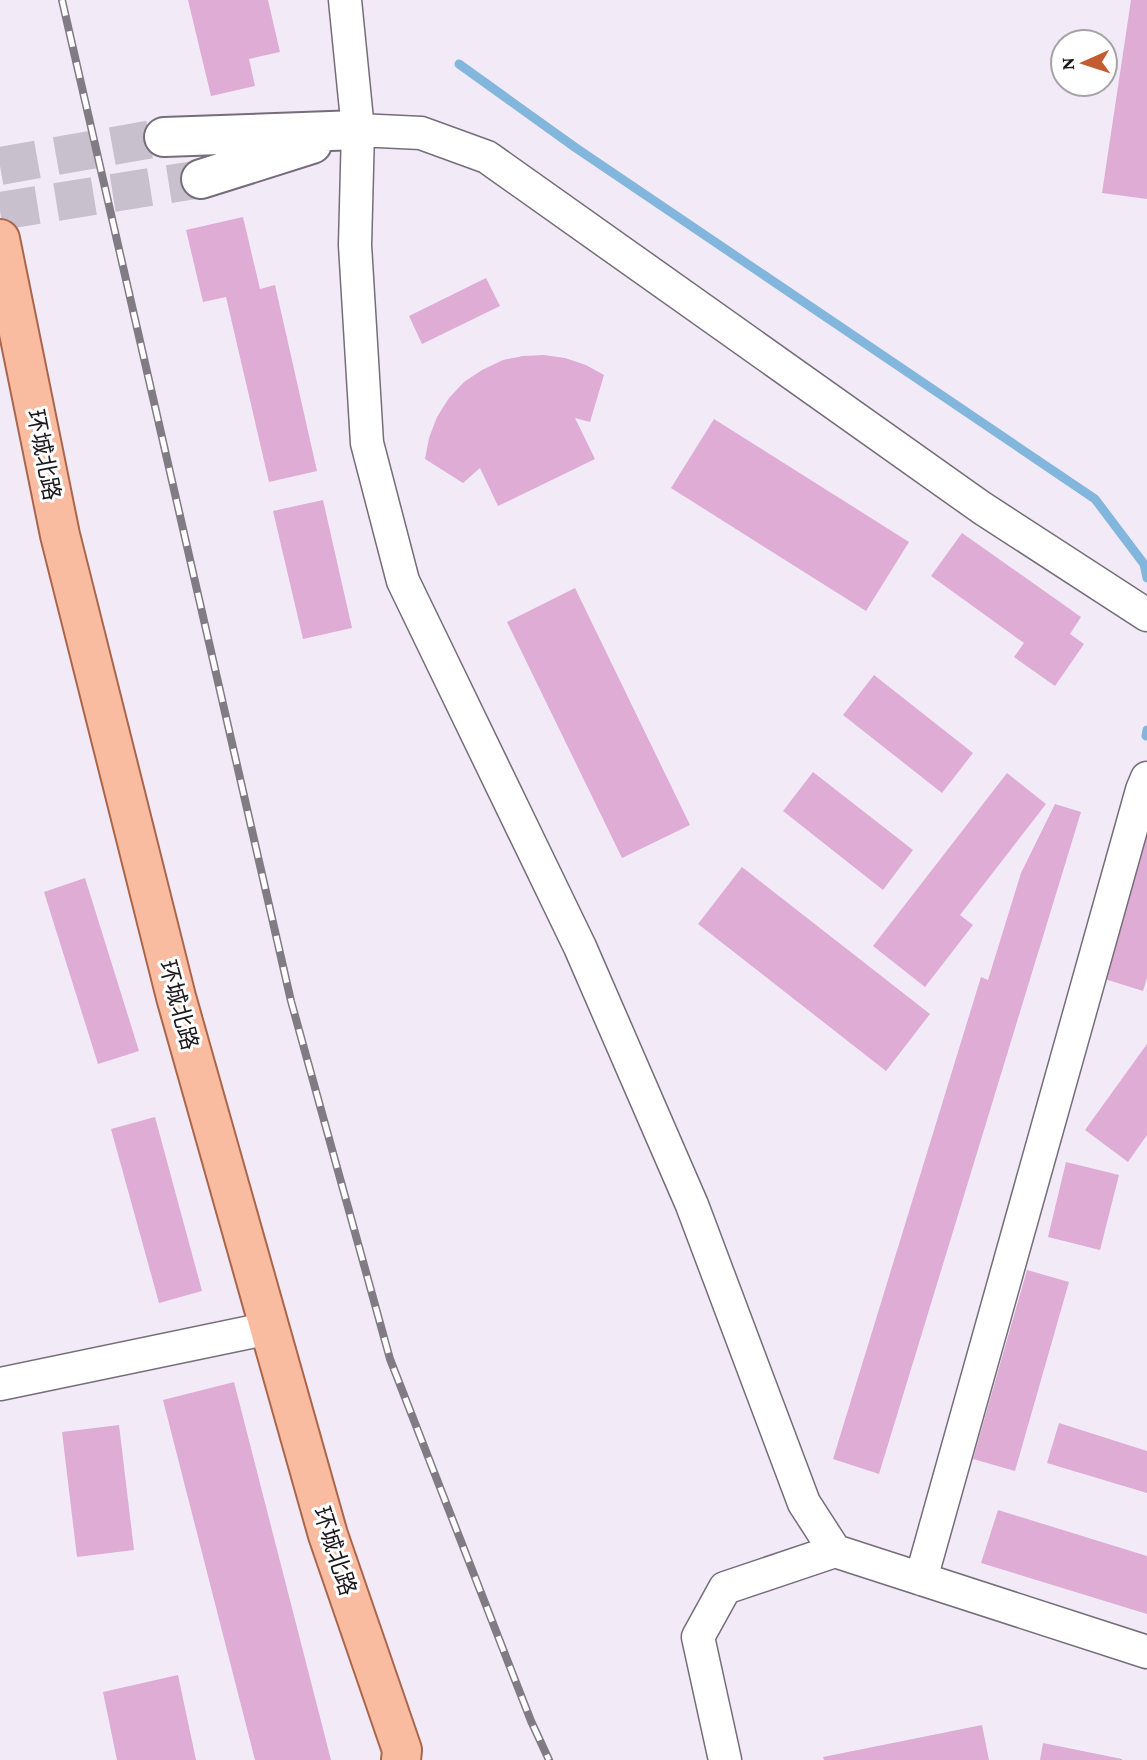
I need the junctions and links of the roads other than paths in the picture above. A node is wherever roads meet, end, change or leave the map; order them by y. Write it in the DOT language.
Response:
graph roads {
  1 [pos="345,0"];
  2 [pos="358,130"];
  3 [pos="164,137"];
  4 [pos="201,179"];
  5 [pos="2,254"];
  6 [pos="1138,609"];
  7 [pos="1147,778"];
  8 [pos="270,1328"];
  9 [pos="0,1384"];
  10 [pos="835,1550"];
  11 [pos="921,1579"];
  12 [pos="1147,1653"];
  13 [pos="401,1760"];
  14 [pos="725,1760"];
  1 -- 2 [label="street"];
  2 -- 3 [label="street"];
  2 -- 4 [label="street"];
  2 -- 6 [label="street"];
  2 -- 10 [label="street"];
  5 -- 8 [label="main road, 环城北路"];
  7 -- 11 [label="street"];
  8 -- 9 [label="street"];
  8 -- 13 [label="main road, 环城北路"];
  10 -- 11 [label="street"];
  10 -- 14 [label="street"];
  11 -- 12 [label="street"];
}
